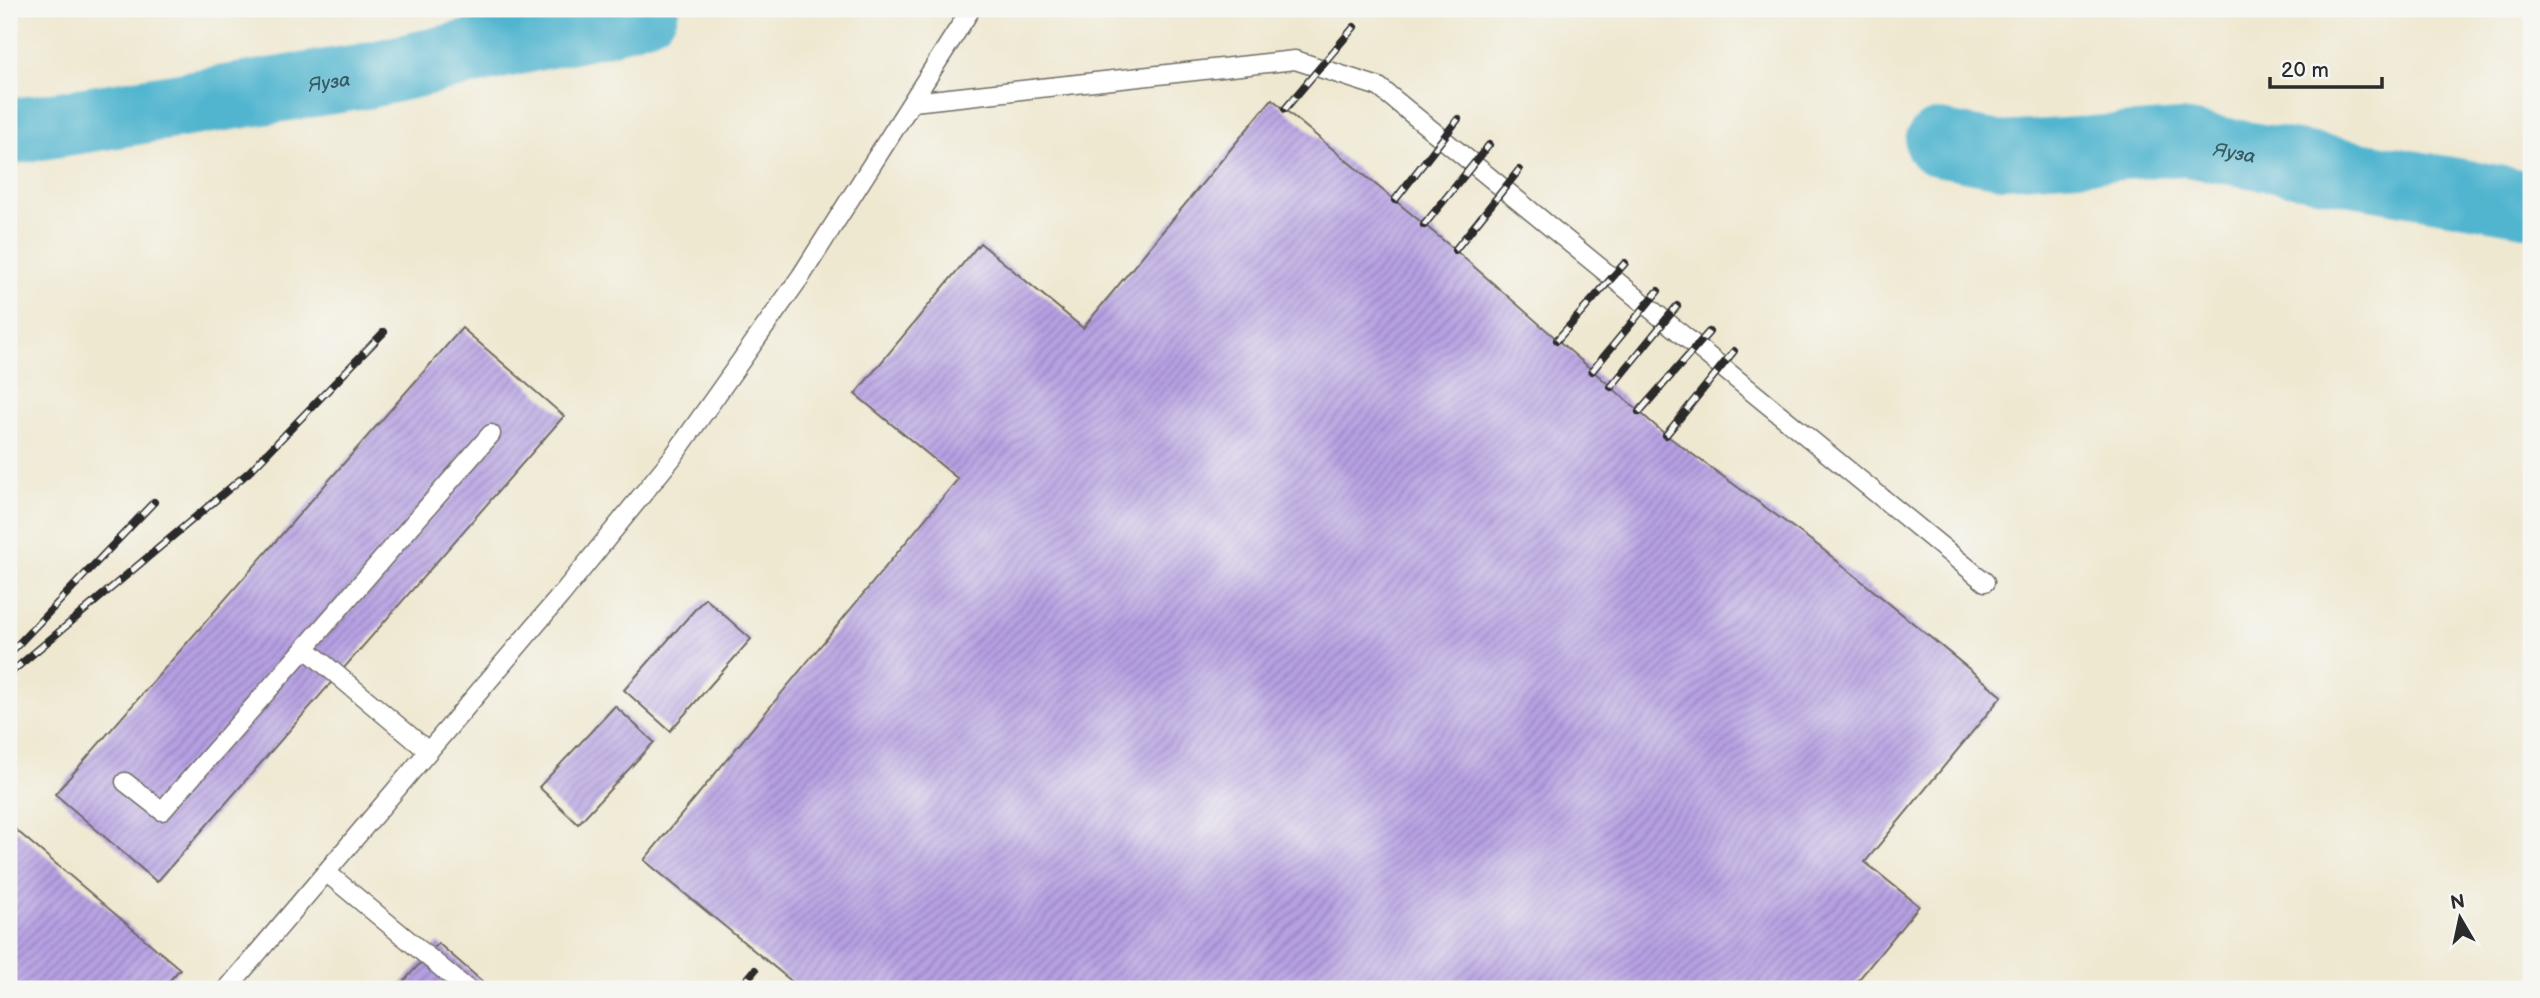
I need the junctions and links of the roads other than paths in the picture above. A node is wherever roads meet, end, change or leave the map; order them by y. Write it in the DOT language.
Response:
graph roads {
  1 [pos="971,9"];
  2 [pos="913,102"];
  3 [pos="491,434"];
  4 [pos="1984,582"];
  5 [pos="305,648"];
  6 [pos="428,751"];
  7 [pos="125,782"];
  8 [pos="326,872"];
  9 [pos="227,989"];
  10 [pos="467,989"];
  1 -- 2 [label="lane"];
  2 -- 4 [label="lane"];
  2 -- 6 [label="lane"];
  3 -- 5 [label="lane"];
  5 -- 6 [label="lane"];
  5 -- 7 [label="lane"];
  6 -- 8 [label="lane"];
  8 -- 9 [label="lane"];
  8 -- 10 [label="lane"];
}
